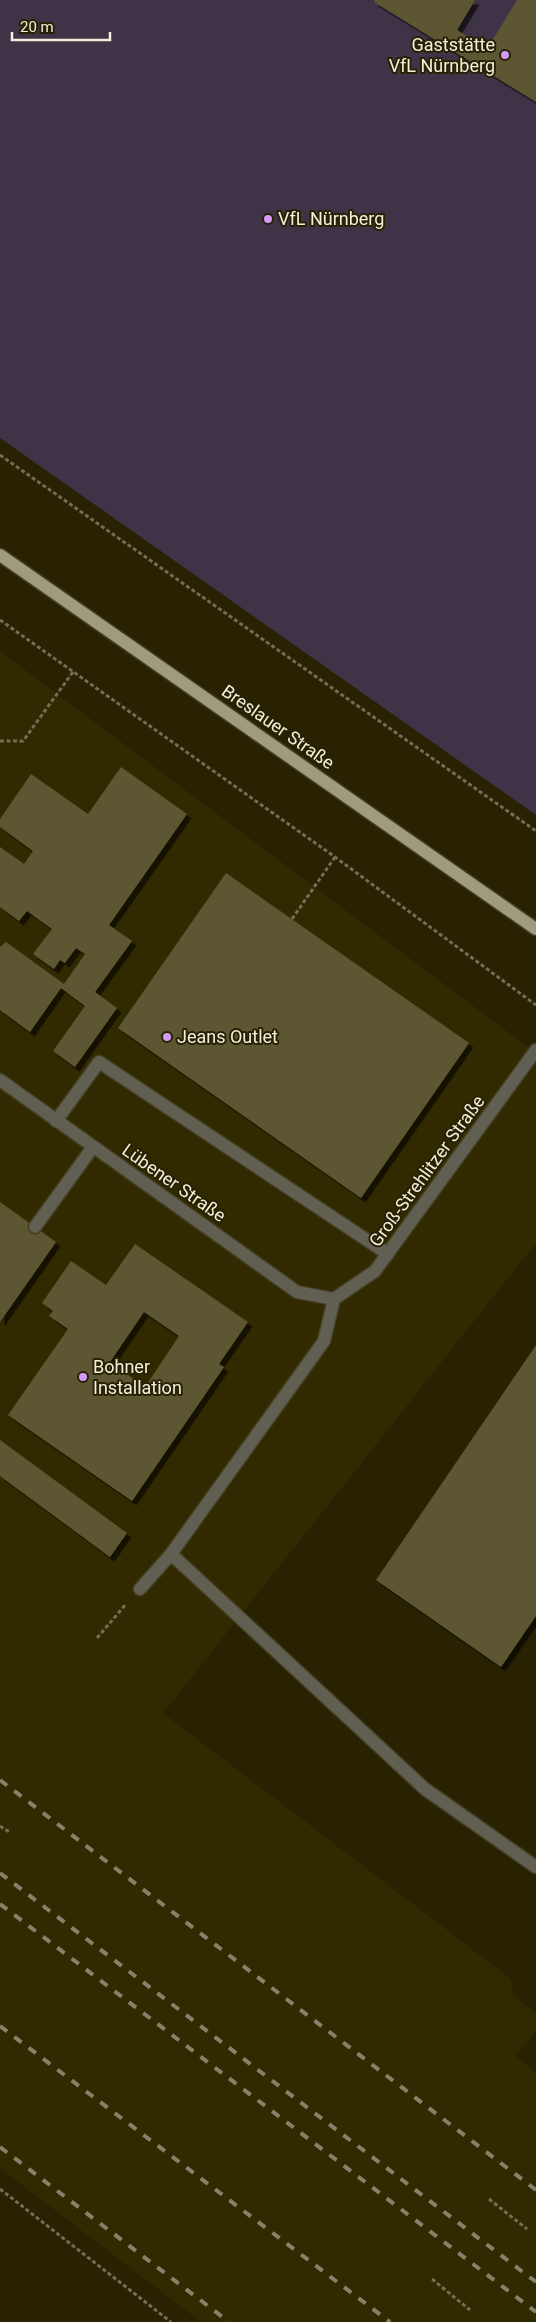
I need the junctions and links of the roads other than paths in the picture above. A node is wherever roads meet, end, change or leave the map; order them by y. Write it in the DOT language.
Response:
graph roads {
  1 [pos="0,555"];
  2 [pos="536,929"];
  3 [pos="536,1050"];
  4 [pos="0,1080"];
  5 [pos="56,1121"];
  6 [pos="93,1147"];
  7 [pos="35,1227"];
  8 [pos="388,1254"];
  9 [pos="334,1299"];
  10 [pos="171,1554"];
  11 [pos="140,1589"];
  12 [pos="536,1867"];
  1 -- 2 [label="main road, Breslauer Straße"];
  3 -- 8 [label="street, Groß-Strehlitzer Straße"];
  4 -- 5 [label="street, Lübener Straße"];
  5 -- 6 [label="street, Lübener Straße"];
  5 -- 8 [label="street"];
  6 -- 7 [label="street"];
  6 -- 9 [label="street, Lübener Straße"];
  8 -- 9 [label="street, Groß-Strehlitzer Straße"];
  9 -- 10 [label="street"];
  10 -- 11 [label="street"];
  10 -- 12 [label="street"];
}
